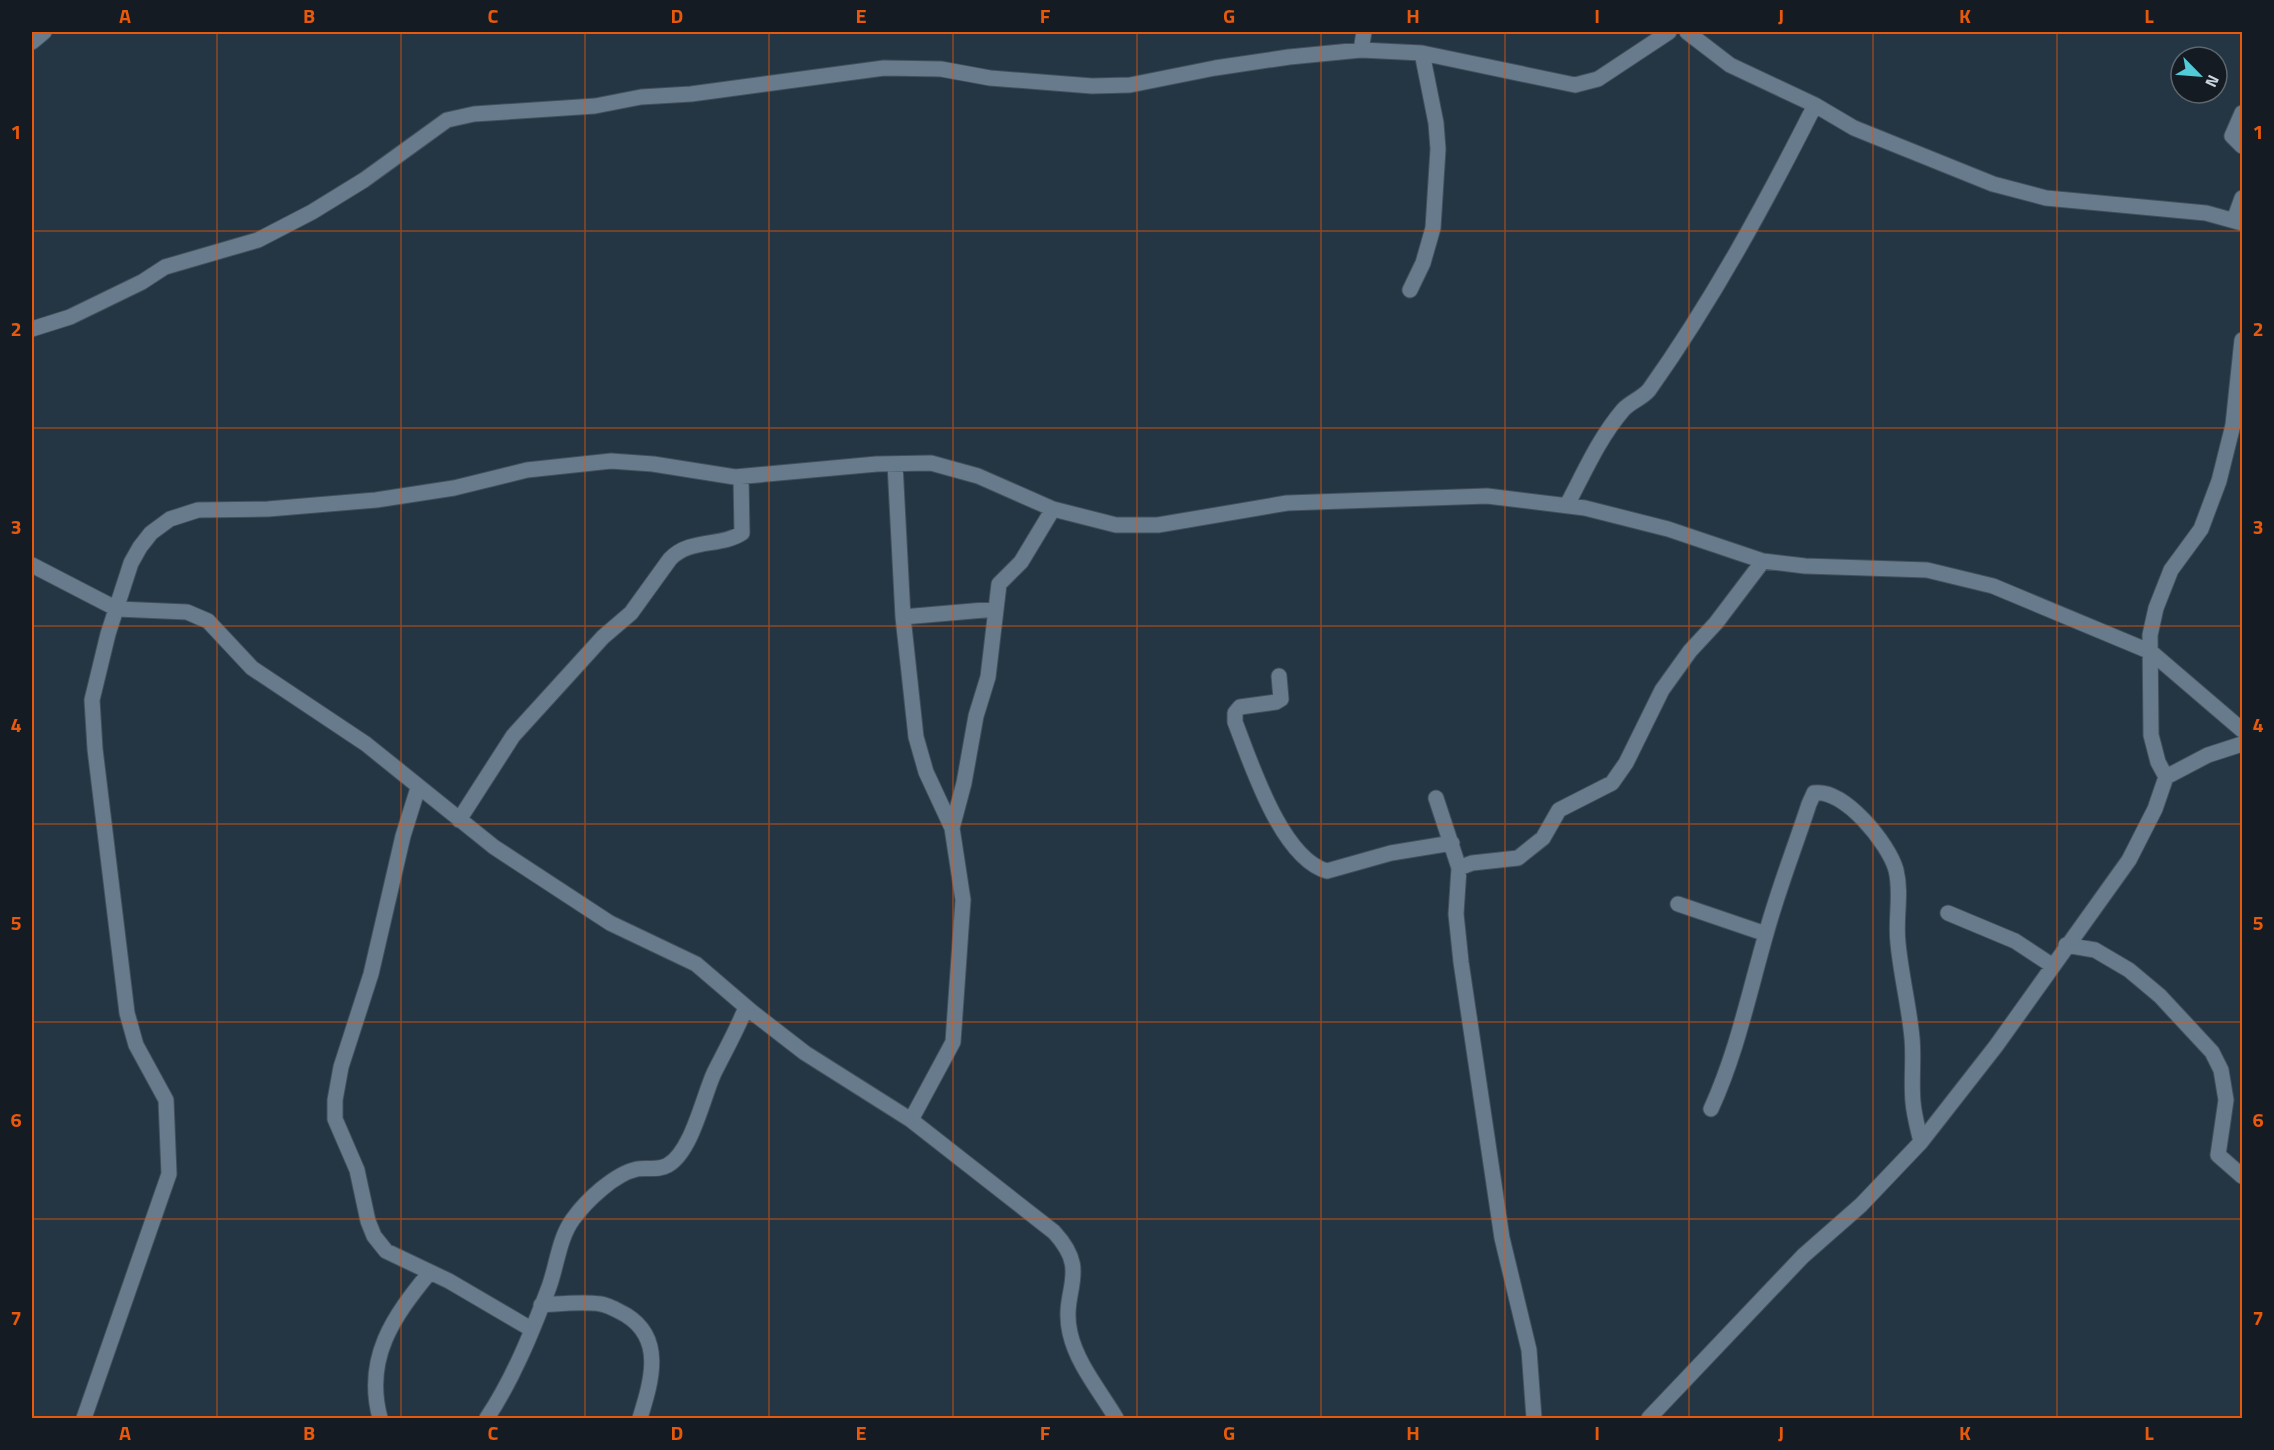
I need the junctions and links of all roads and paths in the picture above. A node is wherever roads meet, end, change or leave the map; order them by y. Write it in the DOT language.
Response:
graph roads {
  1 [pos="44,32"];
  2 [pos="1364,32"];
  3 [pos="1669,32"];
  4 [pos="1687,32"];
  5 [pos="32,42"];
  6 [pos="1361,50"];
  7 [pos="1422,53"];
  8 [pos="1815,105"];
  9 [pos="2242,113"];
  10 [pos="2242,146"];
  11 [pos="2242,198"];
  12 [pos="2238,221"];
  13 [pos="1410,290"];
  14 [pos="32,329"];
  15 [pos="2242,340"];
  16 [pos="895,464"];
  17 [pos="741,477"];
  18 [pos="1567,505"];
  19 [pos="1053,509"];
  20 [pos="1763,561"];
  21 [pos="32,565"];
  22 [pos="117,609"];
  23 [pos="996,609"];
  24 [pos="903,617"];
  25 [pos="2151,652"];
  26 [pos="1279,676"];
  27 [pos="2242,730"];
  28 [pos="2242,744"];
  29 [pos="2166,777"];
  30 [pos="418,788"];
  31 [pos="1436,798"];
  32 [pos="459,820"];
  33 [pos="952,828"];
  34 [pos="1452,843"];
  35 [pos="1459,868"];
  36 [pos="1678,904"];
  37 [pos="1948,913"];
  38 [pos="1766,934"];
  39 [pos="2066,945"];
  40 [pos="2053,966"];
  41 [pos="746,1008"];
  42 [pos="1711,1109"];
  43 [pos="911,1120"];
  44 [pos="1921,1142"];
  45 [pos="2242,1176"];
  46 [pos="430,1272"];
  47 [pos="541,1305"];
  48 [pos="531,1329"];
  49 [pos="84,1419"];
  50 [pos="380,1419"];
  51 [pos="486,1419"];
  52 [pos="640,1419"];
  53 [pos="1116,1419"];
  54 [pos="1534,1419"];
  55 [pos="1649,1419"];
  1 -- 5 [label="street"];
  2 -- 6 [label="street"];
  3 -- 7 [label="street"];
  4 -- 8 [label="street"];
  6 -- 7 [label="street"];
  6 -- 14 [label="street"];
  7 -- 13 [label="street"];
  8 -- 12 [label="street"];
  8 -- 18 [label="street"];
  9 -- 10 [label="street"];
  11 -- 12 [label="street"];
  15 -- 25 [label="street"];
  16 -- 17 [label="street"];
  16 -- 19 [label="street"];
  16 -- 24 [label="street"];
  17 -- 22 [label="street"];
  17 -- 32 [label="street"];
  18 -- 19 [label="street"];
  18 -- 20 [label="street"];
  19 -- 23 [label="street"];
  20 -- 25 [label="street"];
  20 -- 35 [label="street"];
  21 -- 22 [label="street"];
  22 -- 30 [label="street"];
  22 -- 49 [label="street"];
  23 -- 24 [label="street"];
  23 -- 33 [label="street"];
  24 -- 33 [label="street"];
  25 -- 27 [label="street"];
  25 -- 29 [label="street"];
  26 -- 34 [label="street"];
  28 -- 29 [label="street"];
  29 -- 39 [label="street"];
  30 -- 32 [label="street"];
  30 -- 46 [label="street"];
  31 -- 34 [label="street"];
  32 -- 41 [label="street"];
  33 -- 43 [label="street"];
  34 -- 35 [label="street"];
  35 -- 54 [label="street"];
  36 -- 38 [label="street"];
  37 -- 40 [label="street"];
  38 -- 42 [label="street"];
  38 -- 44 [label="street"];
  39 -- 40 [label="street"];
  39 -- 45 [label="street"];
  40 -- 44 [label="street"];
  41 -- 43 [label="street"];
  41 -- 47 [label="street"];
  43 -- 53 [label="street"];
  44 -- 55 [label="street"];
  46 -- 48 [label="street"];
  46 -- 50 [label="street"];
  47 -- 48 [label="street"];
  47 -- 52 [label="street"];
  48 -- 51 [label="street"];
}
